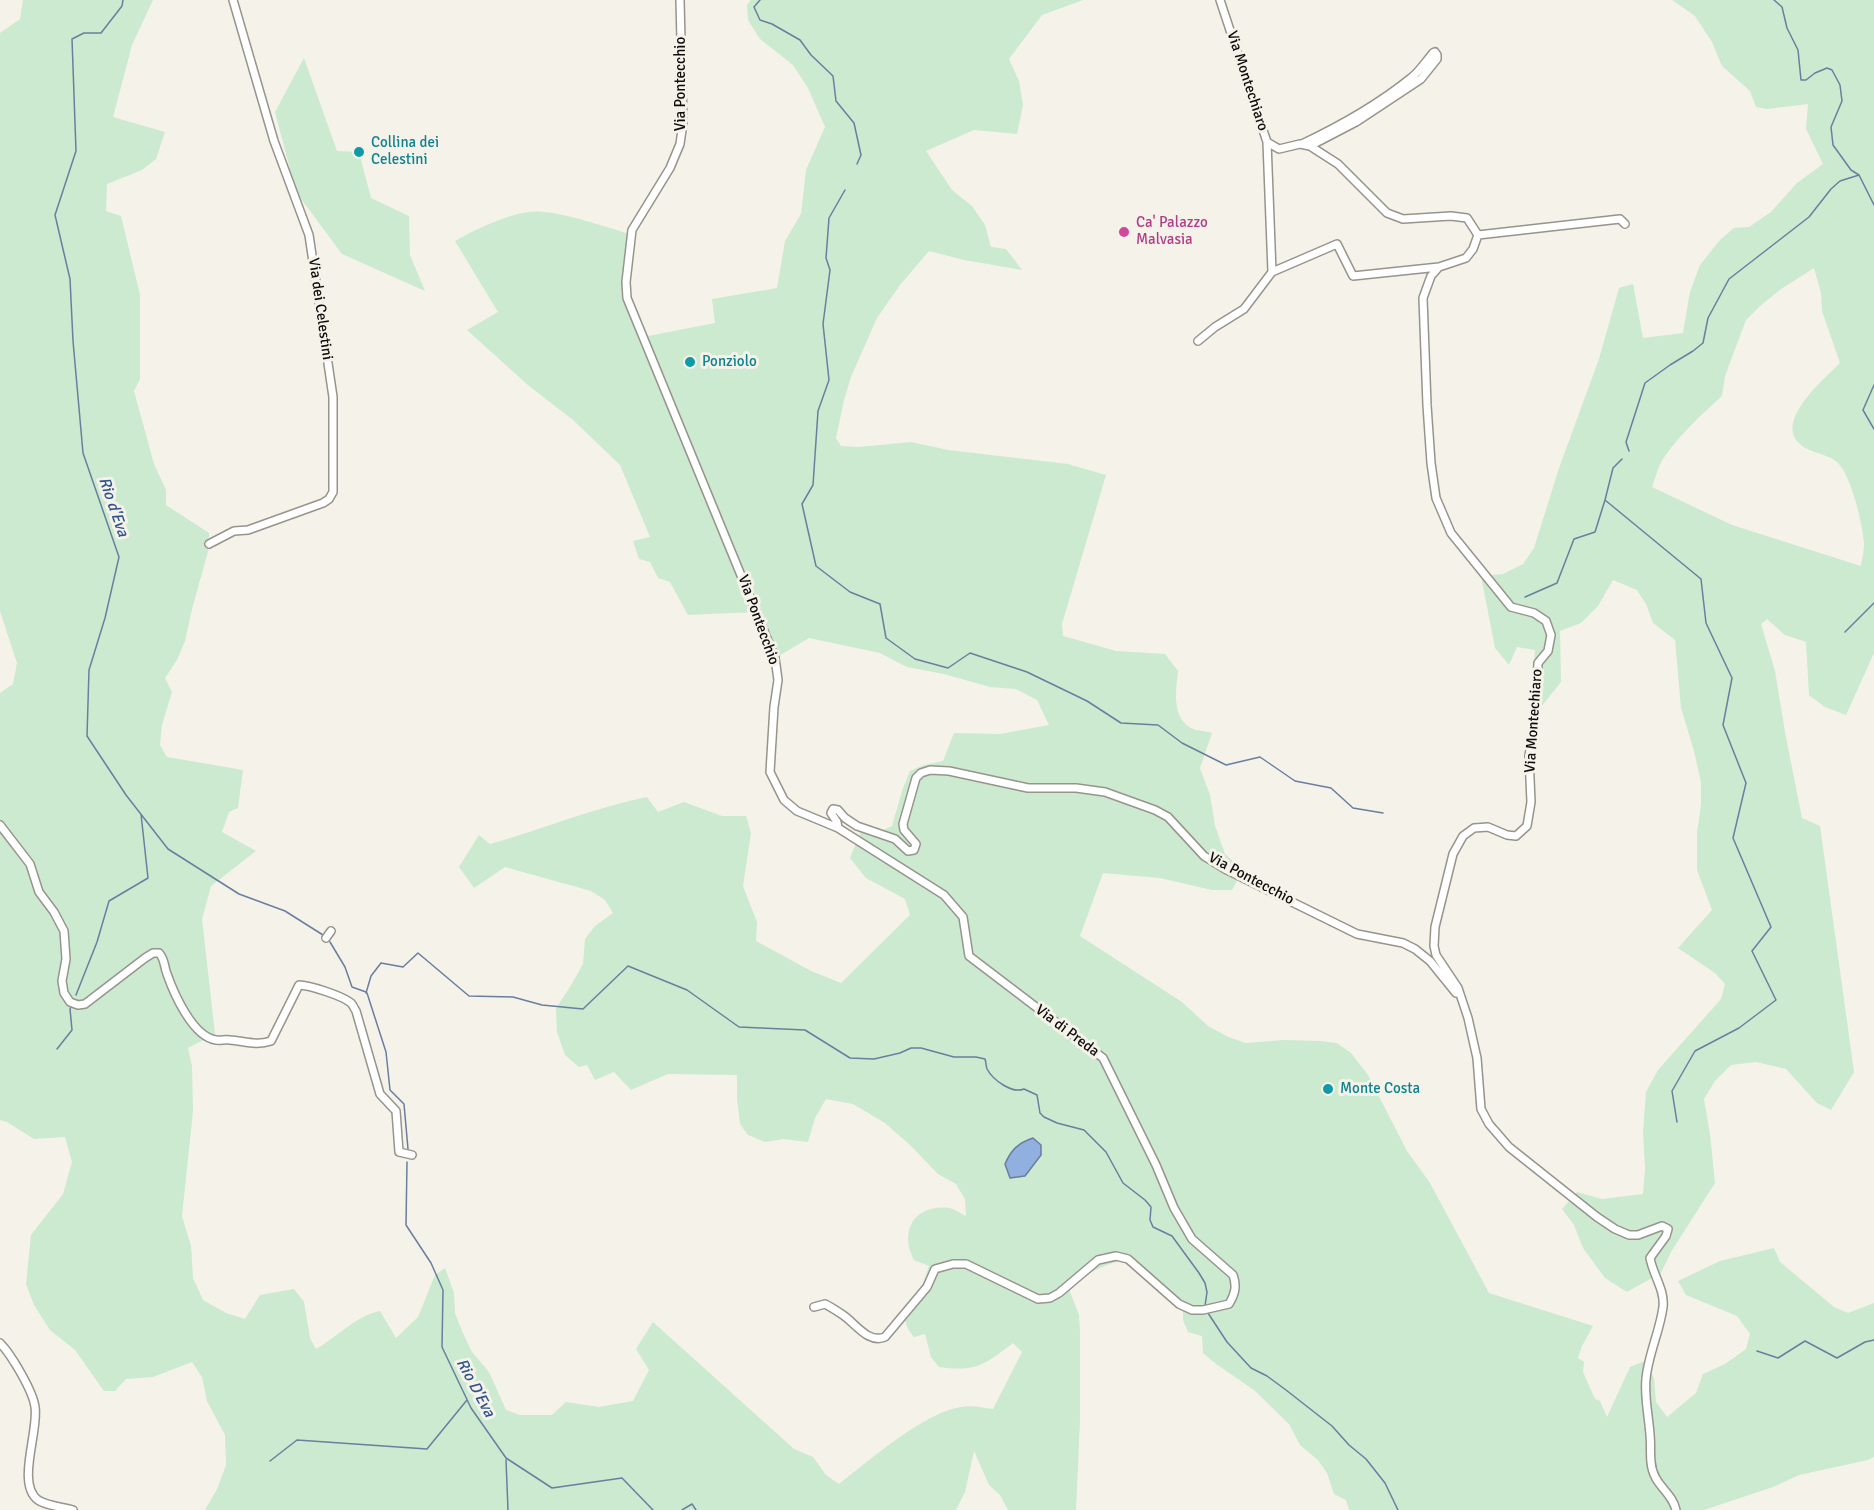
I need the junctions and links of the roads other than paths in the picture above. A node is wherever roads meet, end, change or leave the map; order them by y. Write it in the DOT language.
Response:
graph roads {
  1 [pos="233,0"];
  2 [pos="680,0"];
  3 [pos="1220,0"];
  4 [pos="1267,142"];
  5 [pos="1302,144"];
  6 [pos="1310,146"];
  7 [pos="1625,224"];
  8 [pos="1478,235"];
  9 [pos="1439,267"];
  10 [pos="1272,272"];
  11 [pos="1198,341"];
  12 [pos="209,544"];
  13 [pos="0,825"];
  14 [pos="838,828"];
  15 [pos="331,931"];
  16 [pos="326,938"];
  17 [pos="1460,997"];
  18 [pos="412,1155"];
  19 [pos="814,1306"];
  20 [pos="0,1343"];
  21 [pos="73,1510"];
  22 [pos="1677,1510"];
  1 -- 12 [label="street, Via dei Celestini"];
  2 -- 14 [label="street, Via Pontecchio"];
  3 -- 4 [label="street, Via Montechiaro"];
  4 -- 5 [label="street, Via Montechiaro"];
  4 -- 10 [label="street"];
  5 -- 6 [label="street, Via Montechiaro"];
  5 -- 6 [label="street"];
  6 -- 8 [label="street, Via Montechiaro"];
  7 -- 8 [label="street"];
  8 -- 9 [label="street"];
  9 -- 10 [label="street"];
  9 -- 17 [label="street, Via Montechiaro"];
  10 -- 11 [label="street"];
  13 -- 18 [label="street"];
  14 -- 17 [label="street, Via Pontecchio"];
  14 -- 19 [label="street, Via di Preda"];
  15 -- 16 [label="street"];
  17 -- 22 [label="street, Via Montechiaro"];
  20 -- 21 [label="street"];
}
